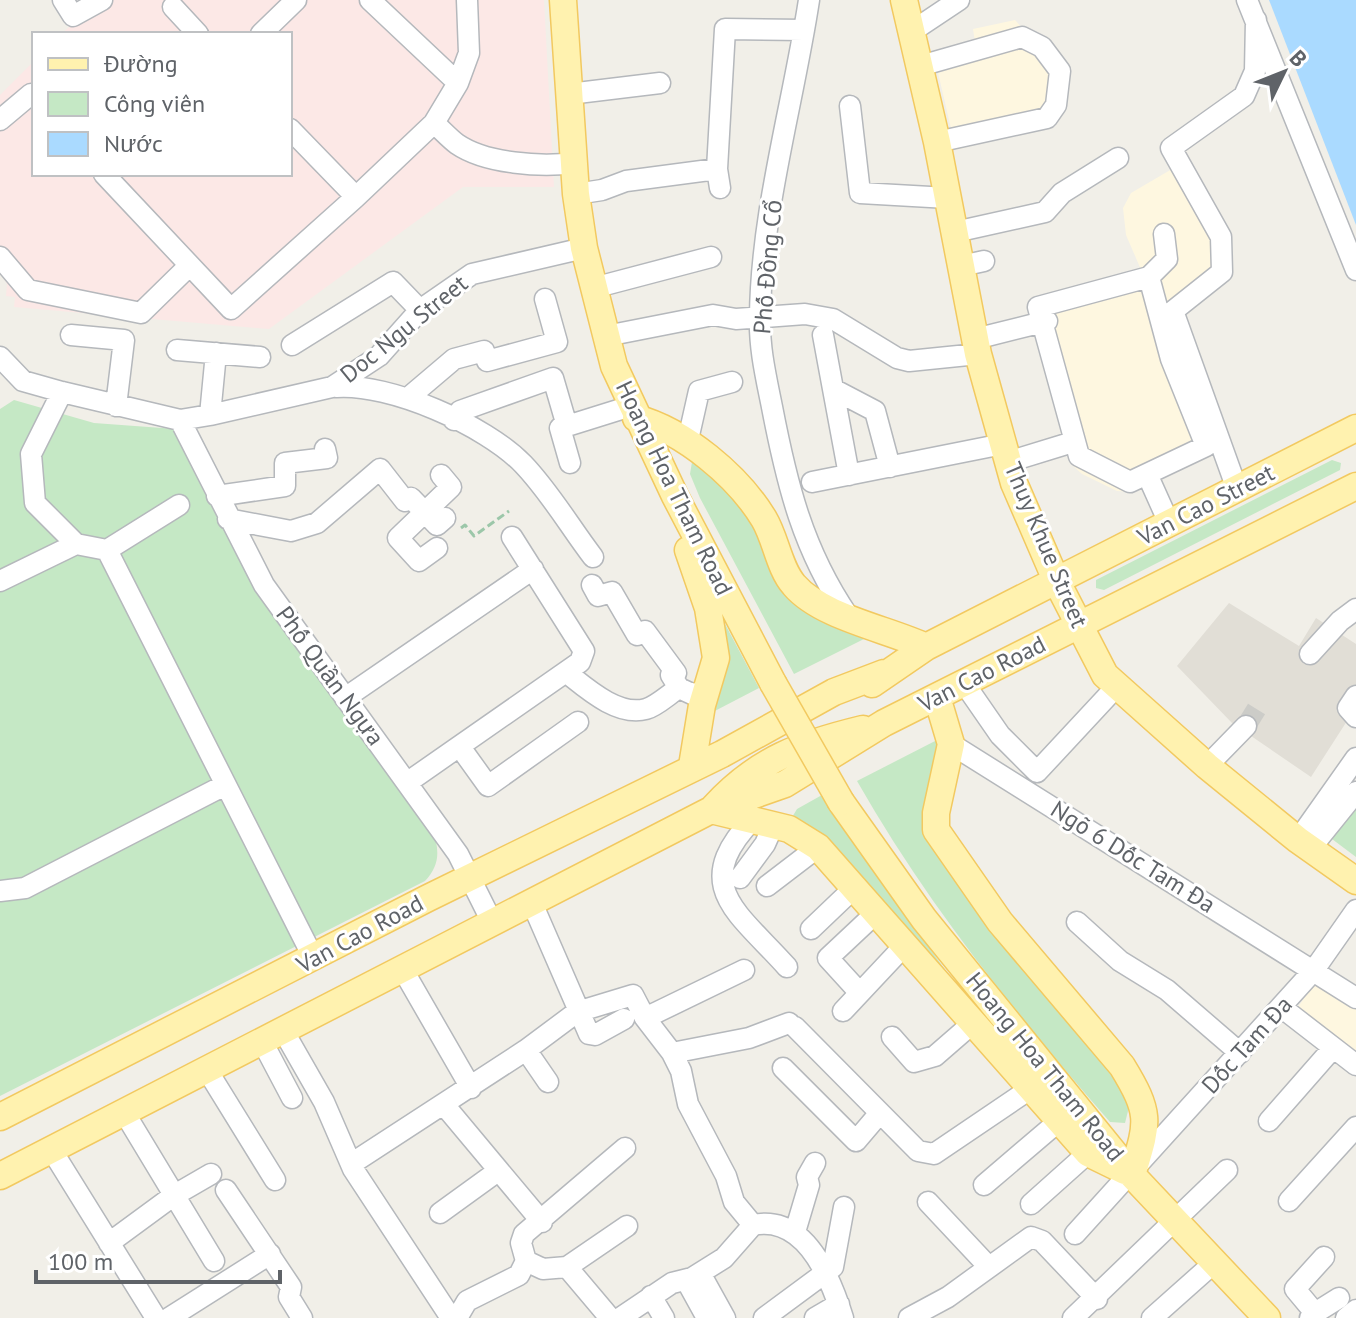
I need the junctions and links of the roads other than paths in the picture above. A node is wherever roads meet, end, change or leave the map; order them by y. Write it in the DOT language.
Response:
graph roads {
  1 [pos="63,0"];
  2 [pos="102,0"];
  3 [pos="296,0"];
  4 [pos="370,0"];
  5 [pos="467,0"];
  6 [pos="563,0"];
  7 [pos="809,0"];
  8 [pos="904,0"];
  9 [pos="959,0"];
  10 [pos="1247,0"];
  11 [pos="173,7"];
  12 [pos="1256,20"];
  13 [pos="804,30"];
  14 [pos="196,32"];
  15 [pos="263,32"];
  16 [pos="911,32"];
  17 [pos="920,66"];
  18 [pos="458,83"];
  19 [pos="660,83"];
  20 [pos="569,94"];
  21 [pos="32,95"];
  22 [pos="850,106"];
  23 [pos="0,120"];
  24 [pos="434,123"];
  25 [pos="292,131"];
  26 [pos="937,142"];
  27 [pos="1118,158"];
  28 [pos="574,163"];
  29 [pos="106,176"];
  30 [pos="576,194"];
  31 [pos="356,197"];
  32 [pos="948,198"];
  33 [pos="955,232"];
  34 [pos="1164,234"];
  35 [pos="584,248"];
  36 [pos="0,257"];
  37 [pos="711,257"];
  38 [pos="189,266"];
  39 [pos="1356,270"];
  40 [pos="1149,277"];
  41 [pos="597,287"];
  42 [pos="545,299"];
  43 [pos="420,310"];
  44 [pos="760,315"];
  45 [pos="1044,321"];
  46 [pos="71,335"];
  47 [pos="823,335"];
  48 [pos="606,336"];
  49 [pos="292,345"];
  50 [pos="977,346"];
  51 [pos="177,350"];
  52 [pos="216,353"];
  53 [pos="0,357"];
  54 [pos="260,357"];
  55 [pos="732,382"];
  56 [pos="332,387"];
  57 [pos="833,389"];
  58 [pos="62,392"];
  59 [pos="408,398"];
  60 [pos="116,406"];
  61 [pos="634,412"];
  62 [pos="210,415"];
  63 [pos="180,420"];
  64 [pos="454,420"];
  65 [pos="567,426"];
  66 [pos="1356,428"];
  67 [pos="1073,442"];
  68 [pos="687,444"];
  69 [pos="325,449"];
  70 [pos="570,463"];
  71 [pos="1009,463"];
  72 [pos="890,467"];
  73 [pos="1147,474"];
  74 [pos="441,475"];
  75 [pos="849,475"];
  76 [pos="812,482"];
  77 [pos="1356,486"];
  78 [pos="1237,489"];
  79 [pos="217,496"];
  80 [pos="675,496"];
  81 [pos="179,505"];
  82 [pos="435,516"];
  83 [pos="228,519"];
  84 [pos="1169,523"];
  85 [pos="512,537"];
  86 [pos="76,544"];
  87 [pos="437,548"];
  88 [pos="107,550"];
  89 [pos="593,557"];
  90 [pos="533,569"];
  91 [pos="1056,580"];
  92 [pos="0,581"];
  93 [pos="592,585"];
  94 [pos="1356,609"];
  95 [pos="848,616"];
  96 [pos="1080,625"];
  97 [pos="926,647"];
  98 [pos="1310,654"];
  99 [pos="567,673"];
  100 [pos="964,683"];
  101 [pos="1117,686"];
  102 [pos="679,688"];
  103 [pos="706,692"];
  104 [pos="1356,696"];
  105 [pos="937,697"];
  106 [pos="345,698"];
  107 [pos="1356,717"];
  108 [pos="578,722"];
  109 [pos="1246,726"];
  110 [pos="951,744"];
  111 [pos="460,747"];
  112 [pos="1356,758"];
  113 [pos="692,766"];
  114 [pos="1207,766"];
  115 [pos="408,782"];
  116 [pos="223,786"];
  117 [pos="1356,792"];
  118 [pos="711,810"];
  119 [pos="763,822"];
  120 [pos="1304,844"];
  121 [pos="818,847"];
  122 [pos="469,878"];
  123 [pos="740,878"];
  124 [pos="1356,881"];
  125 [pos="767,886"];
  126 [pos="854,888"];
  127 [pos="0,891"];
  128 [pos="532,903"];
  129 [pos="1356,910"];
  130 [pos="876,913"];
  131 [pos="1077,922"];
  132 [pos="493,924"];
  133 [pos="811,929"];
  134 [pos="904,946"];
  135 [pos="314,959"];
  136 [pos="787,967"];
  137 [pos="403,970"];
  138 [pos="744,970"];
  139 [pos="1314,970"];
  140 [pos="859,992"];
  141 [pos="1356,998"];
  142 [pos="1281,1007"];
  143 [pos="843,1011"];
  144 [pos="577,1012"];
  145 [pos="645,1018"];
  146 [pos="624,1019"];
  147 [pos="973,1023"];
  148 [pos="274,1037"];
  149 [pos="892,1037"];
  150 [pos="1333,1048"];
  151 [pos="526,1050"];
  152 [pos="672,1053"];
  153 [pos="1240,1053"];
  154 [pos="832,1065"];
  155 [pos="1356,1065"];
  156 [pos="783,1068"];
  157 [pos="207,1070"];
  158 [pos="548,1082"];
  159 [pos="471,1088"];
  160 [pos="1030,1089"];
  161 [pos="807,1092"];
  162 [pos="292,1098"];
  163 [pos="445,1106"];
  164 [pos="124,1112"];
  165 [pos="879,1114"];
  166 [pos="0,1117"];
  167 [pos="1059,1121"];
  168 [pos="1269,1121"];
  169 [pos="1356,1127"];
  170 [pos="625,1148"];
  171 [pos="51,1149"];
  172 [pos="1088,1153"];
  173 [pos="815,1163"];
  174 [pos="351,1164"];
  175 [pos="1227,1170"];
  176 [pos="498,1171"];
  177 [pos="211,1174"];
  178 [pos="1132,1175"];
  179 [pos="0,1176"];
  180 [pos="275,1180"];
  181 [pos="984,1185"];
  182 [pos="226,1190"];
  183 [pos="173,1196"];
  184 [pos="1289,1201"];
  185 [pos="928,1202"];
  186 [pos="1031,1204"];
  187 [pos="844,1207"];
  188 [pos="440,1213"];
  189 [pos="542,1222"];
  190 [pos="1175,1222"];
  191 [pos="753,1225"];
  192 [pos="627,1226"];
  193 [pos="795,1232"];
  194 [pos="1075,1234"];
  195 [pos="109,1243"];
  196 [pos="270,1254"];
  197 [pos="1324,1257"];
  198 [pos="214,1261"];
  199 [pos="526,1261"];
  200 [pos="1215,1262"];
  201 [pos="567,1267"];
  202 [pos="989,1267"];
  203 [pos="824,1270"];
  204 [pos="693,1276"];
  205 [pos="651,1296"];
  206 [pos="1097,1299"];
  207 [pos="1347,1304"];
  208 [pos="841,1311"];
  209 [pos="1312,1316"];
  210 [pos="156,1318"];
  211 [pos="169,1318"];
  212 [pos="302,1318"];
  213 [pos="454,1318"];
  214 [pos="610,1318"];
  215 [pos="620,1318"];
  216 [pos="664,1318"];
  217 [pos="707,1318"];
  218 [pos="725,1318"];
  219 [pos="747,1318"];
  220 [pos="764,1318"];
  221 [pos="815,1318"];
  222 [pos="909,1318"];
  223 [pos="1073,1318"];
  224 [pos="1152,1318"];
  225 [pos="1267,1318"];
  226 [pos="1346,1318"];
  1 -- 2 [label="street"];
  3 -- 15 [label="street"];
  4 -- 18 [label="street"];
  5 -- 18 [label="street"];
  6 -- 20 [label="main road, Hoang Hoa Tham Road"];
  7 -- 13 [label="street, Phố Đồng Cổ"];
  8 -- 16 [label="main road, Thuy Khue Street"];
  9 -- 16 [label="street"];
  10 -- 12 [label="street"];
  11 -- 14 [label="street"];
  12 -- 39 [label="street"];
  12 -- 78 [label="street"];
  13 -- 30 [label="street"];
  13 -- 44 [label="street, Phố Đồng Cổ"];
  16 -- 17 [label="main road, Thuy Khue Street"];
  17 -- 26 [label="main road, Thuy Khue Street"];
  17 -- 26 [label="street"];
  18 -- 24 [label="street"];
  19 -- 20 [label="street"];
  20 -- 28 [label="main road, Hoang Hoa Tham Road"];
  21 -- 23 [label="street"];
  22 -- 32 [label="street"];
  24 -- 28 [label="street"];
  24 -- 31 [label="street"];
  25 -- 31 [label="street"];
  26 -- 32 [label="main road, Thuy Khue Street"];
  27 -- 33 [label="street"];
  28 -- 30 [label="main road, Hoang Hoa Tham Road"];
  29 -- 38 [label="street"];
  30 -- 35 [label="main road, Hoang Hoa Tham Road"];
  31 -- 38 [label="street"];
  32 -- 33 [label="main road, Thuy Khue Street"];
  33 -- 50 [label="main road, Thuy Khue Street"];
  34 -- 40 [label="street"];
  35 -- 41 [label="main road, Hoang Hoa Tham Road"];
  35 -- 43 [label="street, Doc Ngu Street"];
  36 -- 38 [label="street"];
  37 -- 41 [label="street"];
  40 -- 45 [label="street"];
  40 -- 73 [label="street"];
  41 -- 48 [label="main road, Hoang Hoa Tham Road"];
  42 -- 59 [label="street"];
  43 -- 49 [label="street"];
  43 -- 56 [label="street, Doc Ngu Street"];
  44 -- 48 [label="street"];
  44 -- 50 [label="street"];
  44 -- 95 [label="street, Phố Đồng Cổ"];
  45 -- 50 [label="street"];
  45 -- 67 [label="street"];
  46 -- 60 [label="street"];
  47 -- 57 [label="street"];
  48 -- 61 [label="main road, Hoang Hoa Tham Road"];
  50 -- 71 [label="main road, Thuy Khue Street"];
  51 -- 52 [label="street"];
  52 -- 54 [label="street"];
  52 -- 62 [label="street"];
  53 -- 58 [label="street, Doc Ngu Street"];
  55 -- 68 [label="street"];
  56 -- 59 [label="street"];
  56 -- 62 [label="street, Doc Ngu Street"];
  57 -- 72 [label="street"];
  57 -- 75 [label="street"];
  58 -- 60 [label="street, Doc Ngu Street"];
  58 -- 86 [label="street"];
  59 -- 64 [label="street"];
  60 -- 63 [label="street, Doc Ngu Street"];
  61 -- 65 [label="street"];
  61 -- 68 [label="main road"];
  61 -- 80 [label="main road, Hoang Hoa Tham Road"];
  62 -- 63 [label="street, Doc Ngu Street"];
  63 -- 79 [label="street, Phố Quần Ngựa"];
  64 -- 65 [label="street"];
  64 -- 89 [label="street"];
  65 -- 70 [label="street"];
  66 -- 78 [label="main road, Van Cao Street"];
  67 -- 71 [label="street"];
  67 -- 73 [label="street"];
  68 -- 95 [label="main road"];
  69 -- 79 [label="street"];
  71 -- 72 [label="street"];
  71 -- 91 [label="main road, Thuy Khue Street"];
  72 -- 75 [label="street"];
  73 -- 84 [label="street"];
  74 -- 82 [label="street"];
  75 -- 76 [label="street"];
  77 -- 96 [label="main road"];
  78 -- 84 [label="main road, Van Cao Street"];
  79 -- 83 [label="street, Phố Quần Ngựa"];
  80 -- 103 [label="main road"];
  80 -- 178 [label="main road, Hoang Hoa Tham Road, bridge"];
  81 -- 88 [label="street"];
  82 -- 83 [label="street"];
  82 -- 87 [label="street"];
  83 -- 106 [label="street, Phố Quần Ngựa"];
  84 -- 91 [label="main road, Van Cao Street"];
  85 -- 90 [label="street"];
  86 -- 88 [label="street"];
  86 -- 92 [label="street"];
  88 -- 116 [label="street"];
  90 -- 99 [label="street"];
  90 -- 106 [label="street"];
  91 -- 96 [label="main road, Thuy Khue Street"];
  91 -- 97 [label="main road, Van Cao Road"];
  93 -- 102 [label="street"];
  94 -- 98 [label="street"];
  95 -- 97 [label="main road"];
  96 -- 100 [label="main road, Van Cao Road"];
  96 -- 101 [label="main road, Thuy Khue Street"];
  97 -- 113 [label="main road, Van Cao Road"];
  99 -- 102 [label="street"];
  99 -- 111 [label="street"];
  100 -- 101 [label="street"];
  100 -- 105 [label="main road, Van Cao Road"];
  101 -- 114 [label="main road, Thuy Khue Street"];
  102 -- 103 [label="street"];
  103 -- 113 [label="main road"];
  104 -- 107 [label="street"];
  105 -- 110 [label="main road"];
  105 -- 118 [label="main road, Van Cao Road"];
  106 -- 115 [label="street, Phố Quần Ngựa"];
  108 -- 111 [label="street"];
  109 -- 114 [label="street"];
  110 -- 139 [label="street, Ngõ 6 Dốc Tam Đa"];
  110 -- 178 [label="main road"];
  111 -- 115 [label="street"];
  112 -- 120 [label="street"];
  113 -- 122 [label="main road, Van Cao Road"];
  114 -- 120 [label="main road, Thuy Khue Street"];
  115 -- 122 [label="street, Phố Quần Ngựa"];
  116 -- 127 [label="street"];
  116 -- 135 [label="street"];
  117 -- 120 [label="street"];
  118 -- 119 [label="main road"];
  118 -- 128 [label="main road, Van Cao Road"];
  119 -- 121 [label="main road"];
  119 -- 123 [label="street"];
  119 -- 136 [label="street"];
  120 -- 124 [label="main road, Thuy Khue Street"];
  121 -- 125 [label="street"];
  121 -- 126 [label="main road"];
  122 -- 132 [label="street, Phố Quần Ngựa"];
  122 -- 135 [label="main road, Van Cao Road"];
  126 -- 130 [label="main road"];
  126 -- 133 [label="street"];
  128 -- 132 [label="main road, Van Cao Road"];
  128 -- 144 [label="street"];
  129 -- 139 [label="street, Dốc Tam Đa"];
  130 -- 134 [label="main road"];
  130 -- 140 [label="street"];
  131 -- 153 [label="street"];
  132 -- 137 [label="main road, Van Cao Road"];
  134 -- 140 [label="street"];
  134 -- 147 [label="main road"];
  135 -- 166 [label="main road, Van Cao Road"];
  137 -- 148 [label="main road, Van Cao Road"];
  137 -- 159 [label="street"];
  138 -- 145 [label="street"];
  139 -- 141 [label="street, Ngõ 6 Dốc Tam Đa"];
  139 -- 142 [label="street, Dốc Tam Đa"];
  140 -- 143 [label="street"];
  142 -- 150 [label="street"];
  142 -- 153 [label="street, Dốc Tam Đa"];
  144 -- 145 [label="street"];
  144 -- 146 [label="street"];
  144 -- 151 [label="street"];
  145 -- 152 [label="street"];
  147 -- 149 [label="street"];
  147 -- 160 [label="main road"];
  148 -- 157 [label="main road, Van Cao Road"];
  148 -- 162 [label="street"];
  148 -- 174 [label="street"];
  150 -- 155 [label="street"];
  150 -- 168 [label="street"];
  151 -- 158 [label="street"];
  151 -- 159 [label="street"];
  152 -- 154 [label="street"];
  152 -- 191 [label="street"];
  153 -- 178 [label="street, Dốc Tam Đa"];
  154 -- 161 [label="street"];
  154 -- 165 [label="street"];
  156 -- 161 [label="street"];
  157 -- 164 [label="main road, Van Cao Road"];
  157 -- 180 [label="street"];
  159 -- 163 [label="street"];
  160 -- 165 [label="street"];
  160 -- 167 [label="main road"];
  161 -- 165 [label="street"];
  163 -- 174 [label="street"];
  163 -- 176 [label="street"];
  164 -- 171 [label="main road, Van Cao Road"];
  164 -- 183 [label="street"];
  167 -- 172 [label="main road"];
  167 -- 181 [label="street"];
  169 -- 184 [label="street"];
  170 -- 189 [label="street"];
  171 -- 179 [label="main road, Van Cao Road"];
  171 -- 195 [label="street"];
  172 -- 178 [label="main road"];
  172 -- 186 [label="street"];
  173 -- 193 [label="street"];
  174 -- 213 [label="street"];
  175 -- 190 [label="street"];
  176 -- 188 [label="street"];
  176 -- 189 [label="street"];
  177 -- 183 [label="street"];
  178 -- 190 [label="main road, Hoang Hoa Tham Road"];
  178 -- 194 [label="street, Dốc Tam Đa"];
  182 -- 196 [label="street"];
  183 -- 195 [label="street"];
  183 -- 198 [label="street"];
  185 -- 202 [label="street"];
  187 -- 203 [label="street"];
  189 -- 199 [label="street"];
  190 -- 200 [label="main road, Hoang Hoa Tham Road"];
  190 -- 206 [label="street"];
  191 -- 193 [label="street"];
  191 -- 204 [label="street"];
  192 -- 201 [label="street"];
  193 -- 203 [label="street"];
  195 -- 210 [label="street"];
  196 -- 211 [label="street"];
  196 -- 212 [label="street"];
  197 -- 209 [label="street"];
  199 -- 201 [label="street"];
  199 -- 213 [label="street"];
  200 -- 224 [label="street"];
  200 -- 225 [label="main road, Hoang Hoa Tham Road"];
  201 -- 214 [label="street"];
  202 -- 206 [label="street"];
  202 -- 222 [label="street"];
  203 -- 208 [label="street"];
  203 -- 219 [label="street"];
  203 -- 220 [label="street"];
  204 -- 205 [label="street"];
  204 -- 217 [label="street"];
  204 -- 218 [label="street"];
  205 -- 215 [label="street"];
  205 -- 216 [label="street"];
  206 -- 223 [label="street"];
  207 -- 209 [label="street"];
  207 -- 226 [label="street"];
  208 -- 221 [label="street"];
}
